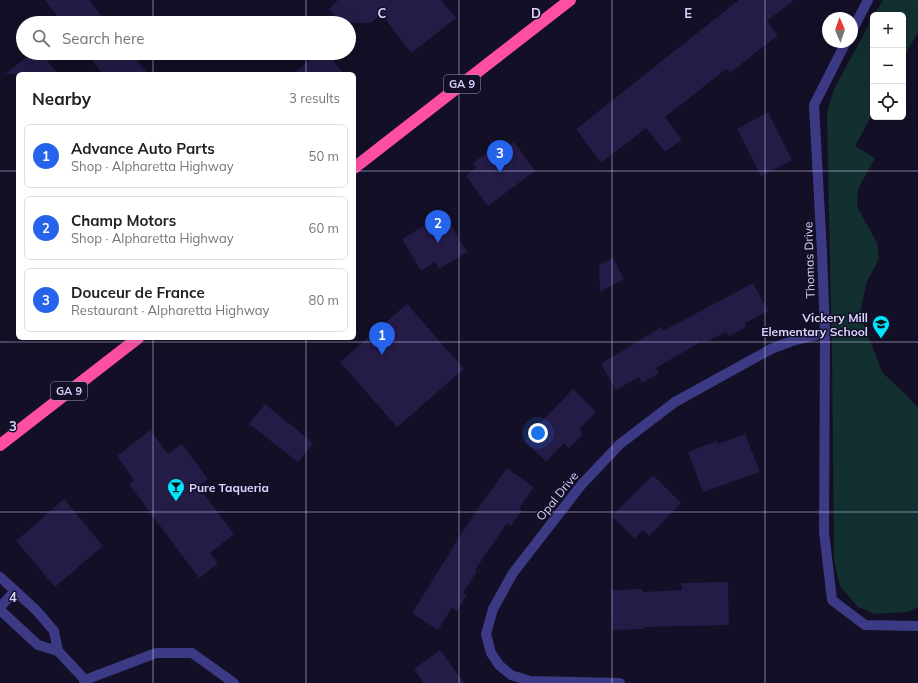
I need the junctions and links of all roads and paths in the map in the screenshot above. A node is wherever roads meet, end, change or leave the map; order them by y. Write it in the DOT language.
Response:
graph roads {
  1 [pos="570,0"];
  2 [pos="868,0"];
  3 [pos="858,19"];
  4 [pos="843,48"];
  5 [pos="356,166"];
  6 [pos="825,333"];
  7 [pos="135,340"];
  8 [pos="0,445"];
  9 [pos="0,577"];
  10 [pos="15,591"];
  11 [pos="0,609"];
  12 [pos="4,617"];
  13 [pos="918,626"];
  14 [pos="58,651"];
  15 [pos="84,682"];
  16 [pos="234,683"];
  17 [pos="620,683"];
  1 -- 5 [label="highway, GA 9"];
  2 -- 3 [label="street"];
  4 -- 6 [label="street, Thomas Drive"];
  6 -- 13 [label="street, Thomas Drive"];
  6 -- 17 [label="street, Opal Drive"];
  7 -- 8 [label="highway, GA 9"];
  9 -- 10 [label="street"];
  10 -- 11 [label="street"];
  10 -- 14 [label="street"];
  11 -- 12 [label="street"];
  12 -- 14 [label="street"];
  14 -- 15 [label="street"];
  15 -- 16 [label="street"];
}
